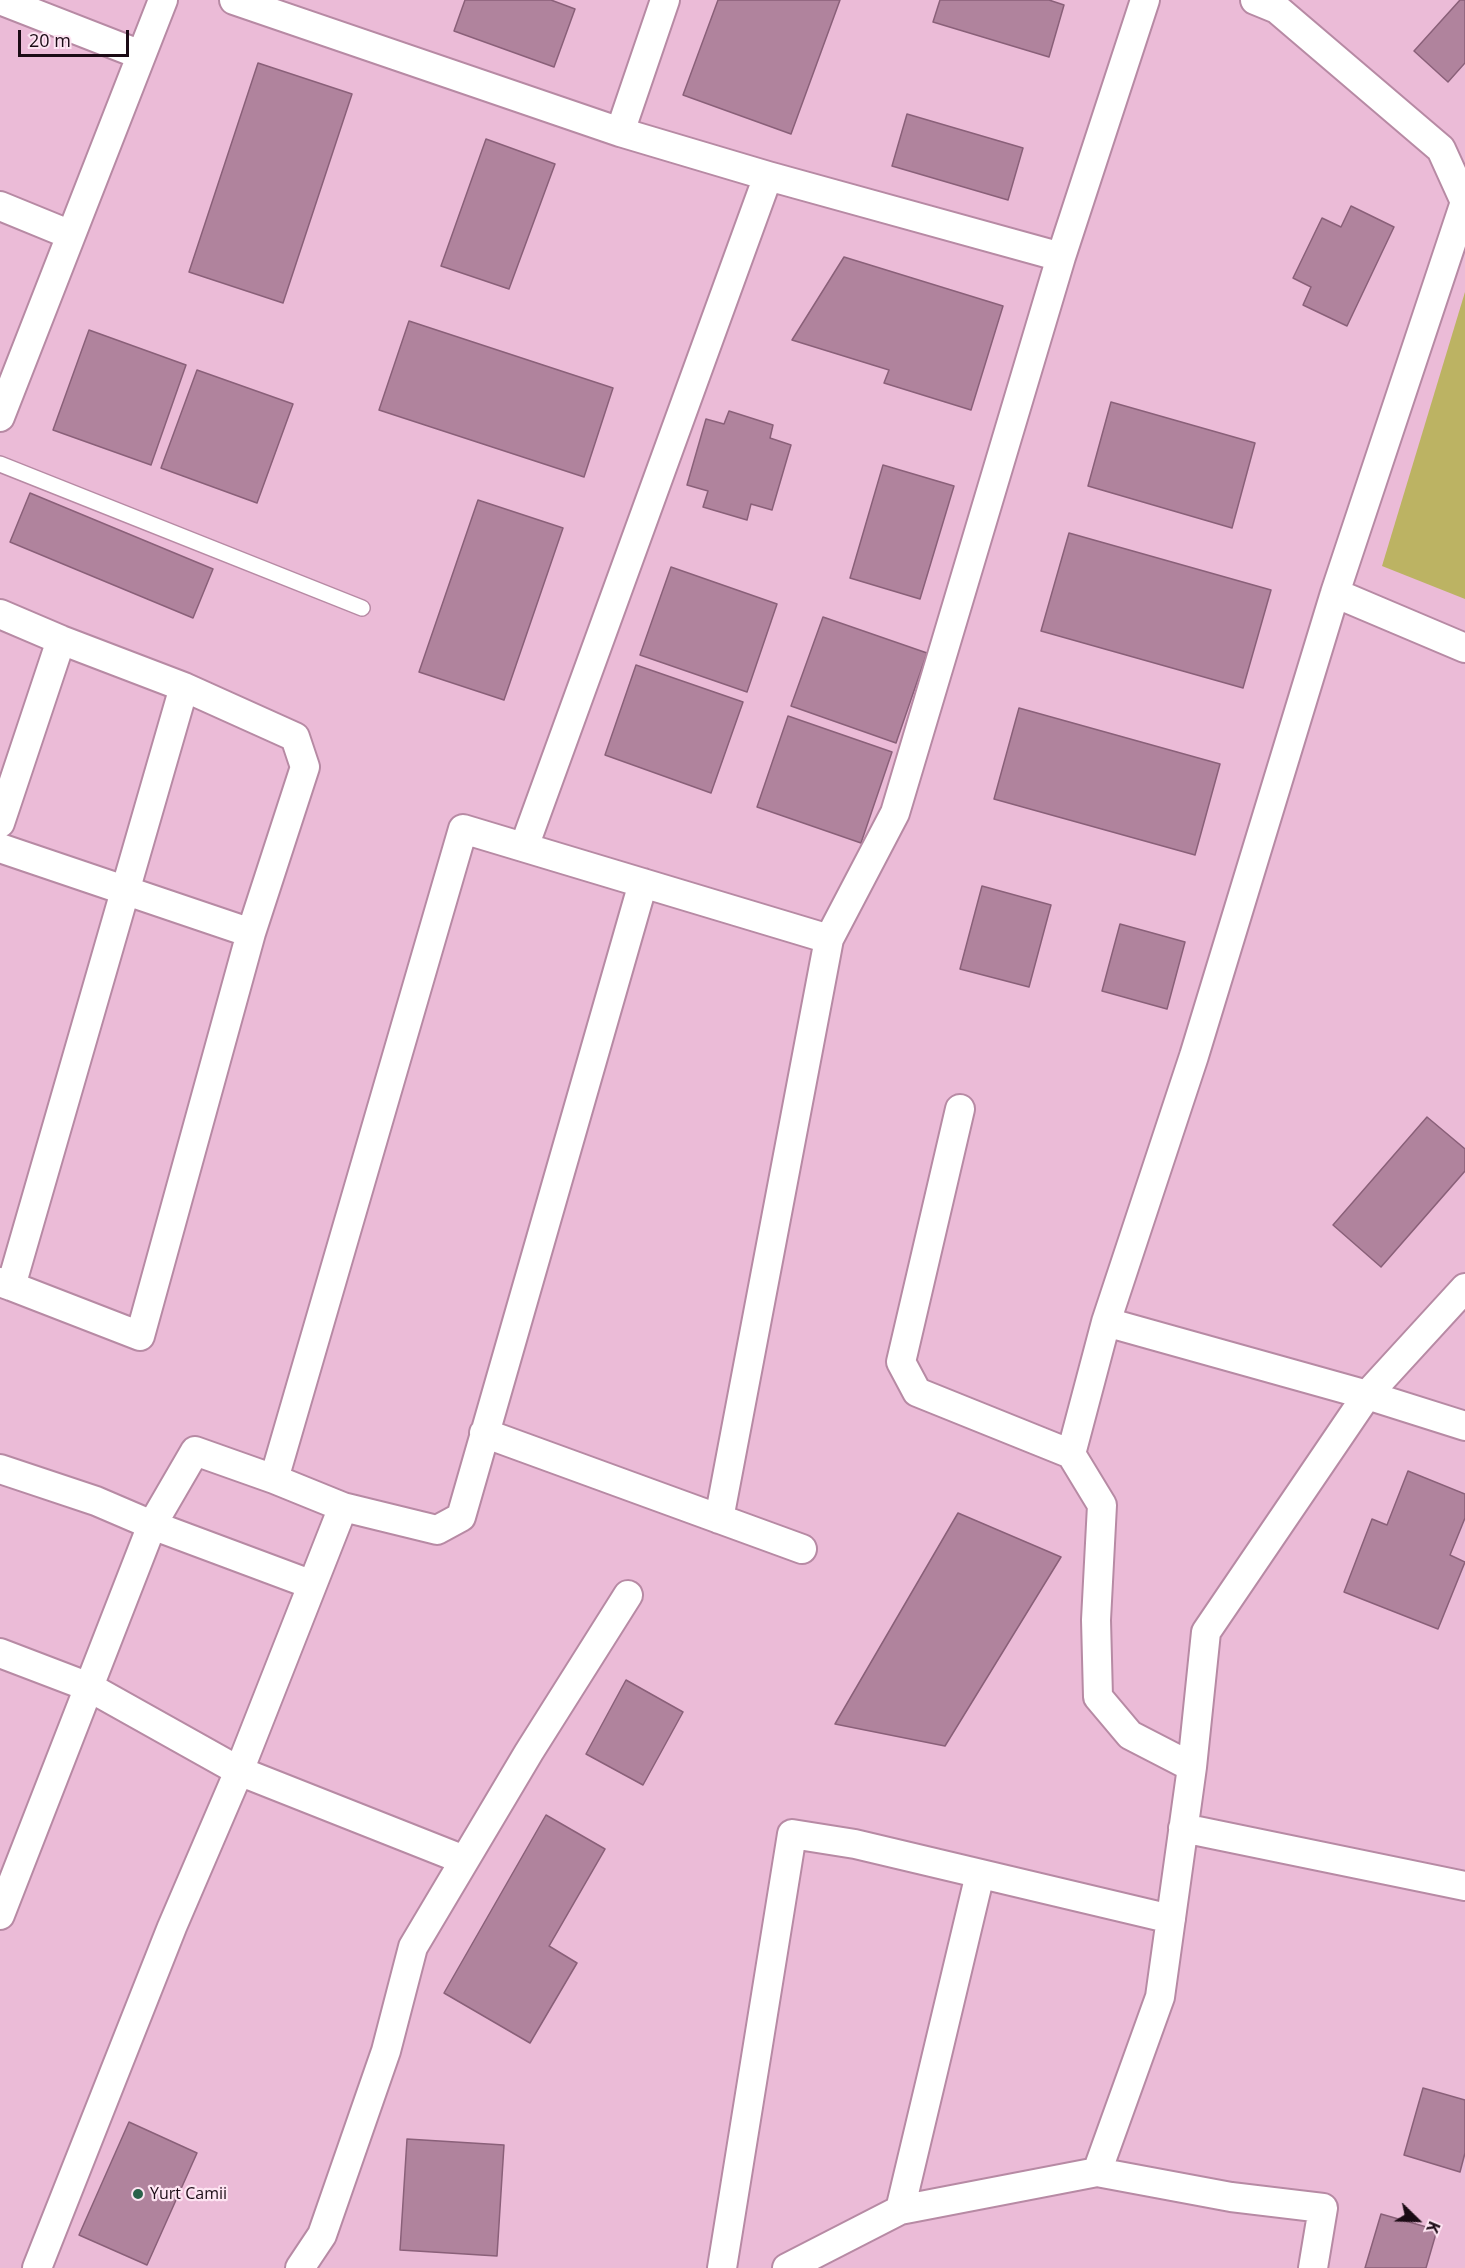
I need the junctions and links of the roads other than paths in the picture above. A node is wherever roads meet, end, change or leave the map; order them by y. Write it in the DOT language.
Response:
graph roads {
  1 [pos="0,0"];
  2 [pos="163,0"];
  3 [pos="234,0"];
  4 [pos="665,0"];
  5 [pos="1144,0"];
  6 [pos="1255,0"];
  7 [pos="141,55"];
  8 [pos="620,132"];
  9 [pos="768,176"];
  10 [pos="0,206"];
  11 [pos="71,235"];
  12 [pos="1062,258"];
  13 [pos="2,406"];
  14 [pos="0,464"];
  15 [pos="1335,593"];
  16 [pos="362,608"];
  17 [pos="0,614"];
  18 [pos="61,640"];
  19 [pos="1465,648"];
  20 [pos="184,687"];
  21 [pos="0,823"];
  22 [pos="524,847"];
  23 [pos="0,848"];
  24 [pos="643,883"];
  25 [pos="125,892"];
  26 [pos="251,933"];
  27 [pos="829,939"];
  28 [pos="960,1108"];
  29 [pos="5,1284"];
  30 [pos="1465,1288"];
  31 [pos="1106,1322"];
  32 [pos="1367,1395"];
  33 [pos="1465,1426"];
  34 [pos="484,1433"];
  35 [pos="1071,1454"];
  36 [pos="0,1469"];
  37 [pos="274,1479"];
  38 [pos="342,1507"];
  39 [pos="719,1519"];
  40 [pos="152,1525"];
  41 [pos="802,1549"];
  42 [pos="310,1584"];
  43 [pos="628,1595"];
  44 [pos="0,1653"];
  45 [pos="89,1687"];
  46 [pos="1192,1767"];
  47 [pos="239,1771"];
  48 [pos="1183,1828"];
  49 [pos="464,1860"];
  50 [pos="980,1874"];
  51 [pos="1465,1886"];
  52 [pos="0,1915"];
  53 [pos="1171,1919"];
  54 [pos="1098,2172"];
  55 [pos="900,2210"];
  56 [pos="37,2268"];
  57 [pos="300,2268"];
  58 [pos="722,2268"];
  59 [pos="787,2268"];
  60 [pos="1313,2268"];
  1 -- 7 [label="street"];
  2 -- 7 [label="street"];
  3 -- 8 [label="street"];
  4 -- 8 [label="street"];
  5 -- 12 [label="street"];
  6 -- 15 [label="street"];
  7 -- 11 [label="street"];
  8 -- 9 [label="street"];
  9 -- 12 [label="street"];
  9 -- 22 [label="street"];
  10 -- 11 [label="street"];
  11 -- 13 [label="street"];
  12 -- 27 [label="street"];
  14 -- 16 [label="lane"];
  15 -- 19 [label="street"];
  15 -- 31 [label="street"];
  17 -- 18 [label="street"];
  18 -- 20 [label="street"];
  18 -- 21 [label="street"];
  20 -- 25 [label="street"];
  20 -- 26 [label="street"];
  22 -- 24 [label="street"];
  22 -- 37 [label="street"];
  23 -- 25 [label="street"];
  24 -- 27 [label="street"];
  24 -- 34 [label="street"];
  25 -- 26 [label="street"];
  25 -- 29 [label="street"];
  26 -- 29 [label="street"];
  27 -- 39 [label="street"];
  28 -- 35 [label="street"];
  30 -- 32 [label="street"];
  31 -- 32 [label="street"];
  31 -- 35 [label="street"];
  32 -- 33 [label="street"];
  32 -- 46 [label="street"];
  34 -- 38 [label="street"];
  34 -- 39 [label="street"];
  35 -- 46 [label="street"];
  36 -- 40 [label="street"];
  37 -- 38 [label="street"];
  37 -- 40 [label="street"];
  38 -- 42 [label="street"];
  39 -- 41 [label="street"];
  40 -- 42 [label="street"];
  40 -- 45 [label="street"];
  42 -- 47 [label="street"];
  43 -- 49 [label="street"];
  44 -- 45 [label="street"];
  45 -- 47 [label="street"];
  45 -- 52 [label="street"];
  46 -- 48 [label="street"];
  47 -- 49 [label="street"];
  47 -- 56 [label="street"];
  48 -- 51 [label="street"];
  48 -- 53 [label="street"];
  49 -- 57 [label="street"];
  50 -- 53 [label="street"];
  50 -- 55 [label="street"];
  50 -- 58 [label="street"];
  53 -- 54 [label="street"];
  54 -- 55 [label="street"];
  54 -- 60 [label="street"];
  55 -- 59 [label="street"];
}
